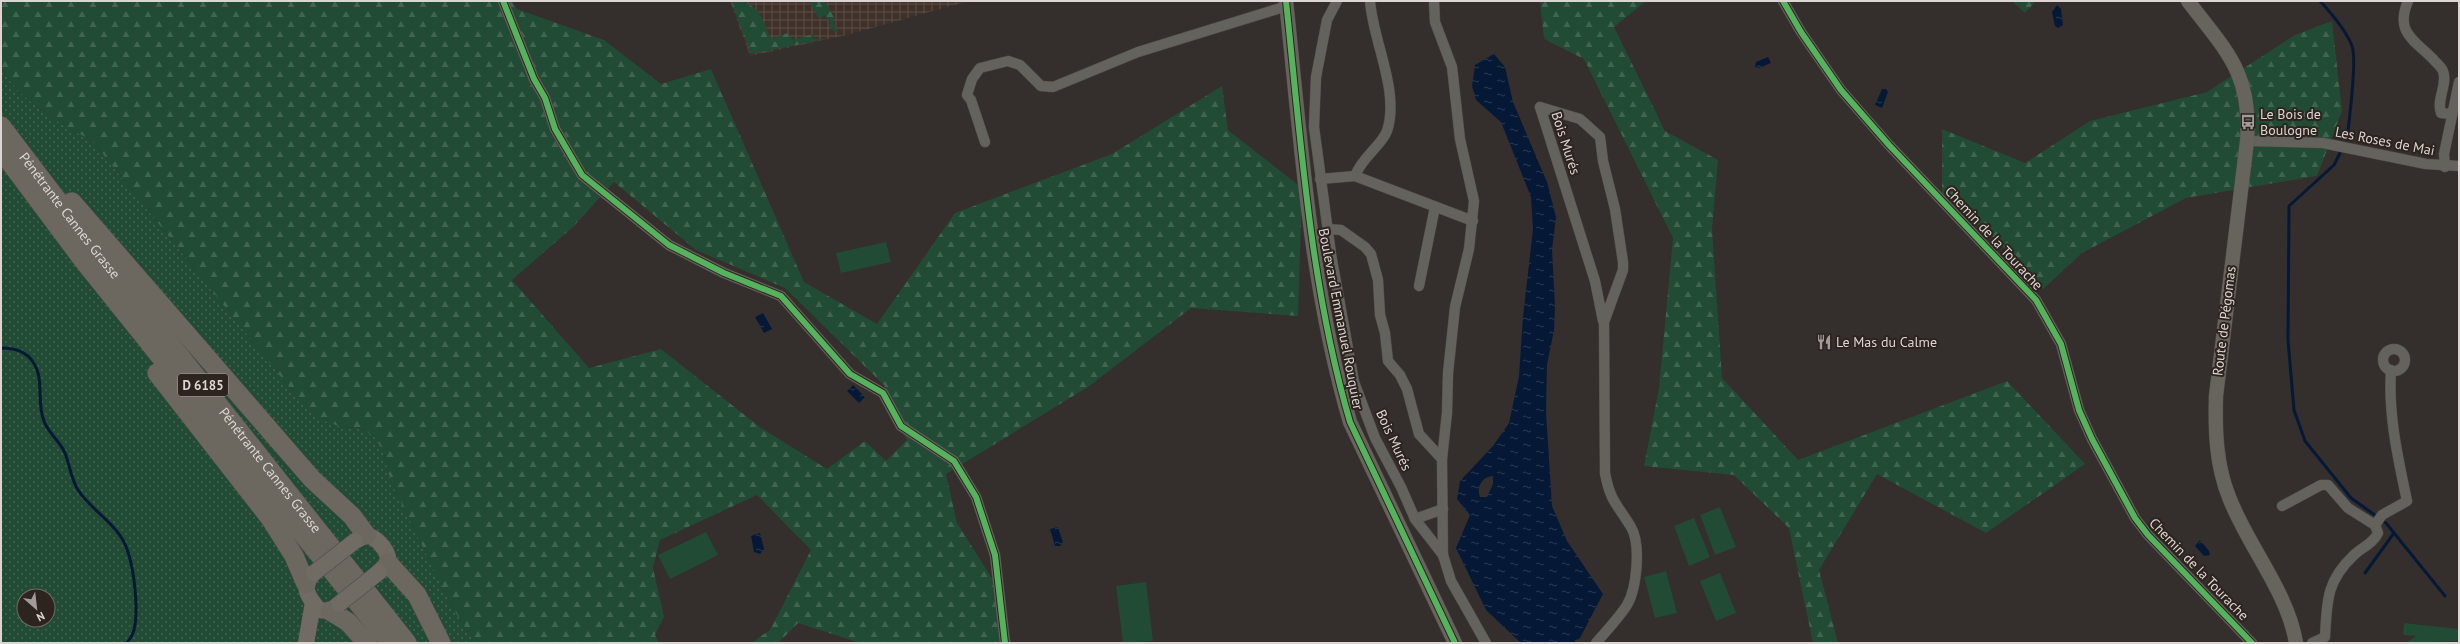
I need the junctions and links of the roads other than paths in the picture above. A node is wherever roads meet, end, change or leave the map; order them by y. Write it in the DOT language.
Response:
graph roads {
  1 [pos="503,1"];
  2 [pos="1337,1"];
  3 [pos="1370,1"];
  4 [pos="1434,1"];
  5 [pos="1783,1"];
  6 [pos="2188,1"];
  7 [pos="2408,1"];
  8 [pos="1287,3"];
  9 [pos="2459,82"];
  10 [pos="2451,114"];
  11 [pos="1,126"];
  12 [pos="2247,141"];
  13 [pos="985,142"];
  14 [pos="1,150"];
  15 [pos="30,165"];
  16 [pos="2459,166"];
  17 [pos="2445,167"];
  18 [pos="1355,176"];
  19 [pos="1320,179"];
  20 [pos="1434,207"];
  21 [pos="1473,221"];
  22 [pos="1328,229"];
  23 [pos="83,260"];
  24 [pos="1419,286"];
  25 [pos="1604,322"];
  26 [pos="2391,370"];
  27 [pos="1442,460"];
  28 [pos="2282,506"];
  29 [pos="1443,509"];
  30 [pos="1415,519"];
  31 [pos="2378,520"];
  32 [pos="361,538"];
  33 [pos="1444,555"];
  34 [pos="384,567"];
  35 [pos="310,578"];
  36 [pos="313,603"];
  37 [pos="334,607"];
  38 [pos="306,643"];
  39 [pos="367,643"];
  40 [pos="390,643"];
  41 [pos="407,643"];
  42 [pos="441,643"];
  43 [pos="1005,643"];
  44 [pos="1455,643"];
  45 [pos="1486,643"];
  46 [pos="1596,643"];
  47 [pos="2252,643"];
  48 [pos="2296,643"];
  49 [pos="2312,643"];
  1 -- 43 [label="street"];
  2 -- 19 [label="street, Bois Murés"];
  3 -- 18 [label="street"];
  4 -- 21 [label="street, Bois Murés"];
  5 -- 47 [label="street, Chemin de la Tourache"];
  6 -- 12 [label="main road, Route de Pégomas"];
  7 -- 10 [label="street"];
  8 -- 13 [label="street"];
  8 -- 44 [label="main road, Boulevard Emmanuel Rouquier"];
  9 -- 10 [label="street, Les Roses de Mai"];
  10 -- 17 [label="street, Les Roses de Mai"];
  11 -- 15 [label="highway, Pénétrante Cannes Grasse / D 6185"];
  12 -- 17 [label="street, Les Roses de Mai"];
  12 -- 48 [label="main road, Route de Pégomas"];
  14 -- 23 [label="highway, Pénétrante Cannes Grasse / D 6185"];
  15 -- 32 [label="highway"];
  15 -- 41 [label="highway, Pénétrante Cannes Grasse / D 6185"];
  16 -- 17 [label="street, Les Roses de Mai"];
  18 -- 19 [label="street"];
  18 -- 20 [label="street"];
  19 -- 22 [label="street, Bois Murés"];
  20 -- 21 [label="street"];
  20 -- 24 [label="street"];
  21 -- 27 [label="street, Bois Murés"];
  22 -- 27 [label="street, Bois Murés"];
  22 -- 30 [label="street, Bois Murés"];
  23 -- 35 [label="highway"];
  23 -- 40 [label="highway, Pénétrante Cannes Grasse / D 6185"];
  25 -- 25 [label="street, Bois Murés"];
  25 -- 46 [label="street, Bois Murés"];
  26 -- 31 [label="street"];
  27 -- 29 [label="street, Bois Murés"];
  28 -- 31 [label="street"];
  29 -- 30 [label="street"];
  29 -- 33 [label="street, Bois Murés"];
  30 -- 33 [label="street, Bois Murés"];
  31 -- 49 [label="street"];
  32 -- 34 [label="main road"];
  32 -- 35 [label="main road, bridge"];
  33 -- 45 [label="street, Bois Murés"];
  34 -- 37 [label="main road, bridge"];
  34 -- 42 [label="highway"];
  35 -- 36 [label="main road"];
  36 -- 37 [label="main road"];
  36 -- 38 [label="main road"];
  37 -- 39 [label="highway"];
}
